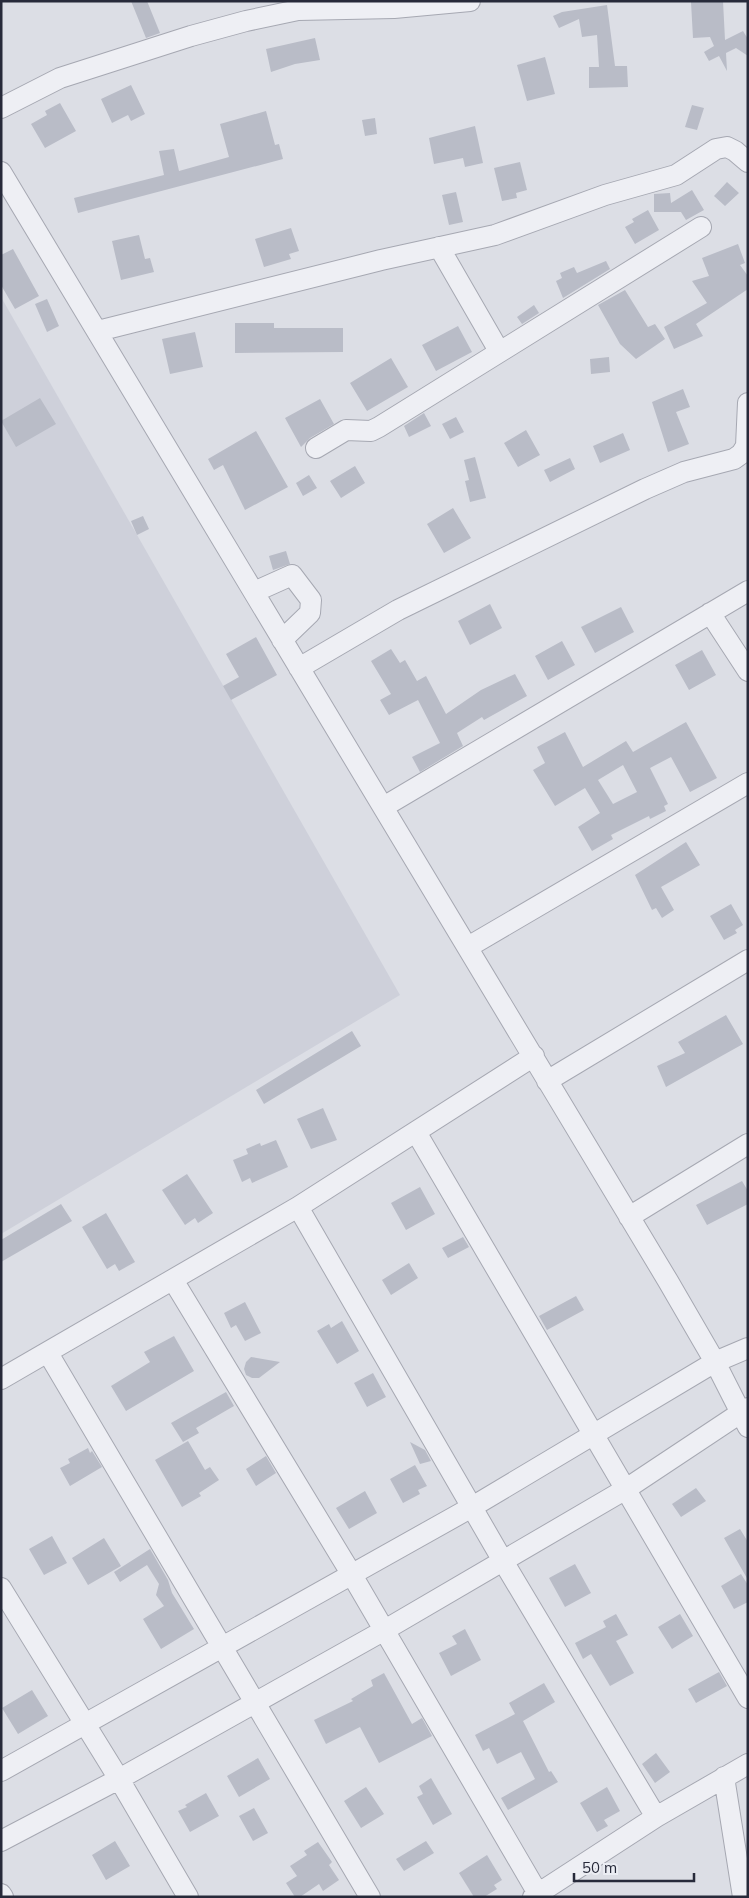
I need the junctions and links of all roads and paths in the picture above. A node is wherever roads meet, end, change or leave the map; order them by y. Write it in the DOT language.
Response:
graph roads {
  1 [pos="468,1"];
  2 [pos="1,108"];
  3 [pos="748,162"];
  4 [pos="1,172"];
  5 [pos="701,226"];
  6 [pos="439,247"];
  7 [pos="98,331"];
  8 [pos="499,351"];
  9 [pos="748,403"];
  10 [pos="316,448"];
  11 [pos="748,591"];
  12 [pos="254,592"];
  13 [pos="710,612"];
  14 [pos="282,640"];
  15 [pos="299,668"];
  16 [pos="748,671"];
  17 [pos="748,783"];
  18 [pos="384,806"];
  19 [pos="468,947"];
  20 [pos="748,960"];
  21 [pos="534,1056"];
  22 [pos="547,1081"];
  23 [pos="416,1132"];
  24 [pos="748,1144"];
  25 [pos="298,1207"];
  26 [pos="629,1217"];
  27 [pos="173,1280"];
  28 [pos="748,1348"];
  29 [pos="48,1353"];
  30 [pos="715,1362"];
  31 [pos="1,1379"];
  32 [pos="746,1416"];
  33 [pos="594,1433"];
  34 [pos="626,1488"];
  35 [pos="472,1507"];
  36 [pos="503,1561"];
  37 [pos="352,1575"];
  38 [pos="1,1588"];
  39 [pos="383,1631"];
  40 [pos="224,1648"];
  41 [pos="748,1698"];
  42 [pos="255,1701"];
  43 [pos="84,1725"];
  44 [pos="748,1764"];
  45 [pos="1,1770"];
  46 [pos="724,1777"];
  47 [pos="119,1778"];
  48 [pos="656,1817"];
  49 [pos="1,1841"];
  50 [pos="537,1895"];
  51 [pos="188,1897"];
  52 [pos="370,1897"];
  53 [pos="744,1897"];
  1 -- 2 [label="street"];
  3 -- 6 [label="street"];
  4 -- 7 [label="street"];
  5 -- 8 [label="street"];
  6 -- 7 [label="street"];
  6 -- 8 [label="street"];
  7 -- 12 [label="street"];
  8 -- 10 [label="street"];
  9 -- 15 [label="street"];
  11 -- 13 [label="street"];
  12 -- 14 [label="street"];
  12 -- 14 [label="street"];
  13 -- 16 [label="street"];
  13 -- 18 [label="street"];
  14 -- 15 [label="street"];
  15 -- 18 [label="street"];
  17 -- 19 [label="street"];
  18 -- 19 [label="street"];
  19 -- 21 [label="street"];
  20 -- 22 [label="street"];
  21 -- 22 [label="street"];
  21 -- 23 [label="street"];
  22 -- 26 [label="street"];
  23 -- 25 [label="street"];
  23 -- 33 [label="street"];
  24 -- 26 [label="street"];
  25 -- 27 [label="street"];
  25 -- 35 [label="street"];
  26 -- 30 [label="street"];
  27 -- 29 [label="street"];
  27 -- 37 [label="street"];
  28 -- 30 [label="street"];
  29 -- 31 [label="street"];
  29 -- 40 [label="street"];
  30 -- 32 [label="street"];
  30 -- 33 [label="street"];
  32 -- 34 [label="street"];
  33 -- 34 [label="street"];
  33 -- 35 [label="street"];
  34 -- 36 [label="street"];
  34 -- 41 [label="street"];
  35 -- 36 [label="street"];
  35 -- 37 [label="street"];
  36 -- 39 [label="street"];
  36 -- 48 [label="street"];
  37 -- 39 [label="street"];
  37 -- 40 [label="street"];
  38 -- 43 [label="street"];
  39 -- 42 [label="street"];
  39 -- 50 [label="street"];
  40 -- 42 [label="street"];
  40 -- 43 [label="street"];
  42 -- 47 [label="street"];
  42 -- 52 [label="street"];
  43 -- 45 [label="street"];
  43 -- 47 [label="street"];
  44 -- 46 [label="street"];
  46 -- 48 [label="street"];
  46 -- 53 [label="street"];
  47 -- 49 [label="street"];
  47 -- 51 [label="street"];
  48 -- 50 [label="street"];
}
